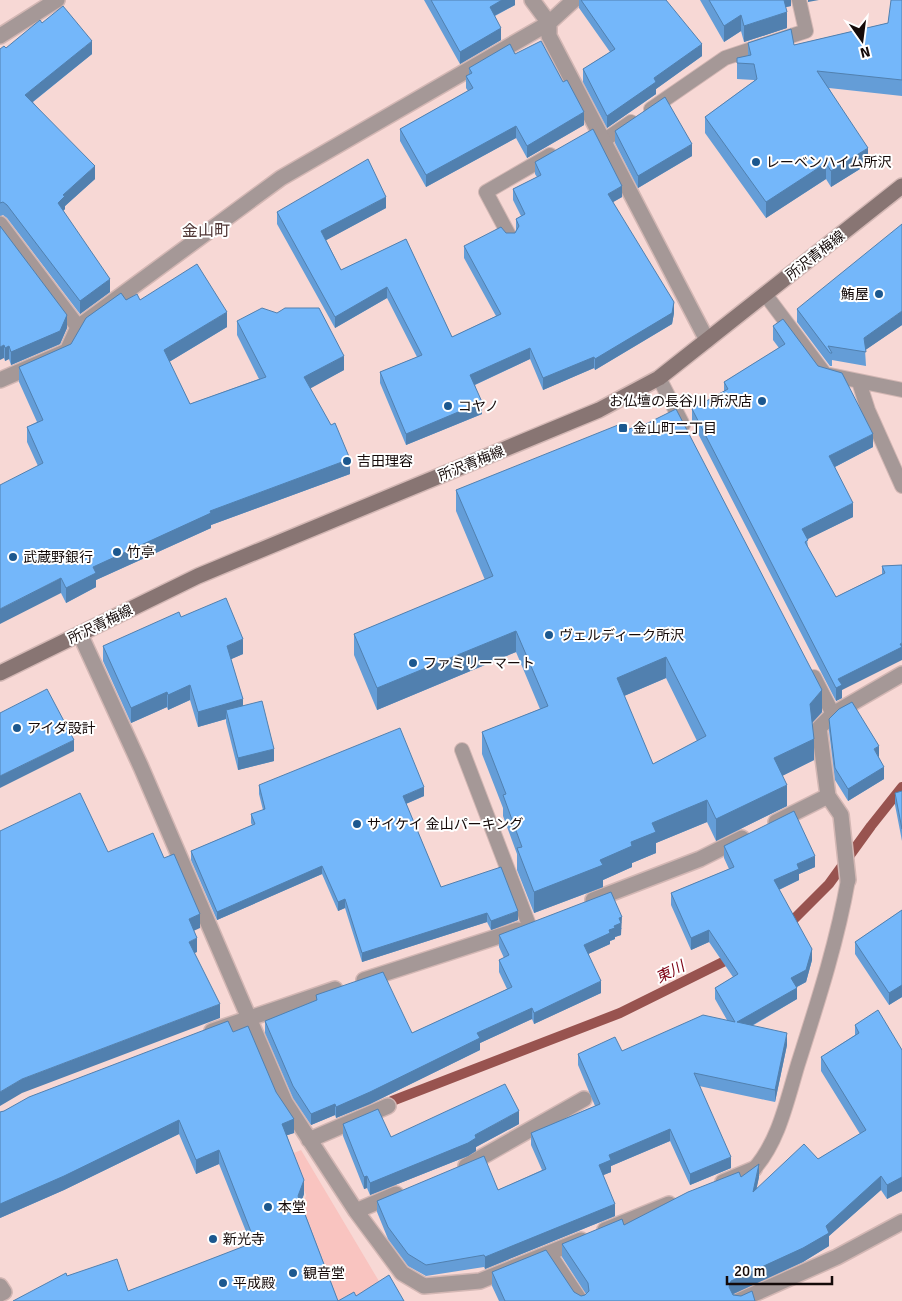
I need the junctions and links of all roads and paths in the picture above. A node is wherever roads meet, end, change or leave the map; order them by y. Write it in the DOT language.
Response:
graph roads {
  1 [pos="58,0"];
  2 [pos="532,0"];
  3 [pos="574,0"];
  4 [pos="799,0"];
  5 [pos="549,23"];
  6 [pos="0,36"];
  7 [pos="596,134"];
  8 [pos="562,148"];
  9 [pos="902,186"];
  10 [pos="0,224"];
  11 [pos="510,237"];
  12 [pos="765,294"];
  13 [pos="78,327"];
  14 [pos="707,340"];
  15 [pos="659,378"];
  16 [pos="0,380"];
  17 [pos="859,382"];
  18 [pos="902,390"];
  19 [pos="691,440"];
  20 [pos="902,486"];
  21 [pos="80,634"];
  22 [pos="806,661"];
  23 [pos="0,673"];
  24 [pos="902,674"];
  25 [pos="833,714"];
  26 [pos="462,750"];
  27 [pos="828,796"];
  28 [pos="848,880"];
  29 [pos="583,904"];
  30 [pos="547,918"];
  31 [pos="529,925"];
  32 [pos="248,1017"];
  33 [pos="201,1035"];
  34 [pos="584,1099"];
  35 [pos="388,1106"];
  36 [pos="307,1137"];
  37 [pos="754,1169"];
  38 [pos="454,1171"];
  39 [pos="710,1188"];
  40 [pos="409,1189"];
  41 [pos="683,1198"];
  42 [pos="356,1211"];
  43 [pos="902,1222"];
  44 [pos="549,1253"];
  45 [pos="0,1286"];
  46 [pos="0,1294"];
  47 [pos="581,1301"];
  48 [pos="738,1301"];
  1 -- 6 [label="street"];
  2 -- 5 [label="street"];
  3 -- 5 [label="street"];
  4 -- 7 [label="lane"];
  5 -- 7 [label="street"];
  5 -- 13 [label="street"];
  7 -- 14 [label="street"];
  8 -- 11 [label="lane"];
  9 -- 12 [label="main road, 所沢青梅線"];
  10 -- 13 [label="street"];
  12 -- 14 [label="main road, 所沢青梅線"];
  12 -- 17 [label="lane"];
  13 -- 16 [label="street"];
  14 -- 15 [label="main road, 所沢青梅線"];
  15 -- 19 [label="lane"];
  15 -- 21 [label="main road, 所沢青梅線"];
  17 -- 18 [label="lane"];
  17 -- 20 [label="lane"];
  21 -- 23 [label="main road, 所沢青梅線"];
  21 -- 32 [label="street"];
  22 -- 25 [label="lane"];
  24 -- 25 [label="street"];
  25 -- 27 [label="street"];
  26 -- 31 [label="lane"];
  27 -- 28 [label="street"];
  27 -- 29 [label="street"];
  28 -- 37 [label="lane"];
  30 -- 31 [label="street"];
  31 -- 32 [label="street"];
  32 -- 33 [label="street"];
  32 -- 36 [label="street"];
  34 -- 38 [label="street"];
  35 -- 36 [label="street"];
  36 -- 42 [label="street"];
  37 -- 39 [label="street"];
  40 -- 42 [label="street"];
  41 -- 44 [label="street"];
  42 -- 44 [label="street"];
  43 -- 48 [label="street"];
  44 -- 47 [label="lane"];
  45 -- 46 [label="street"];
}
